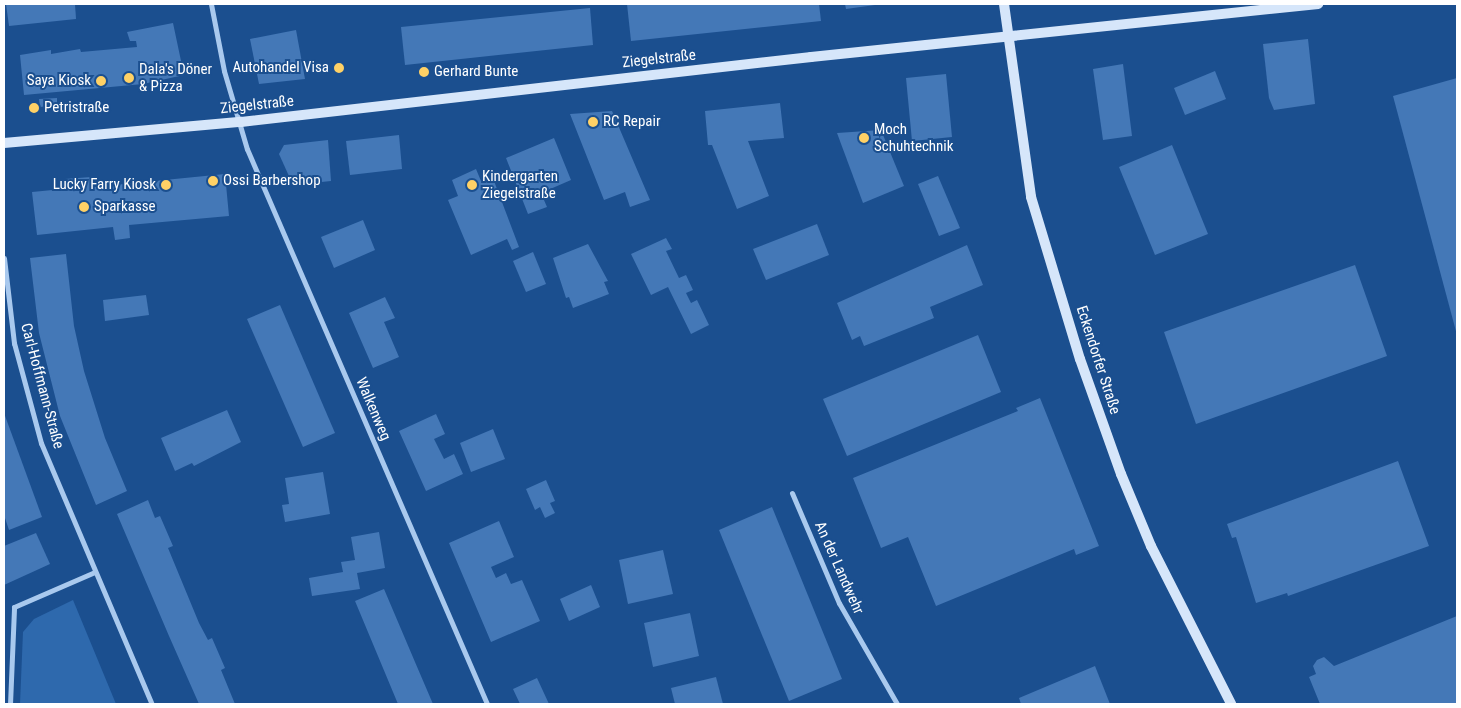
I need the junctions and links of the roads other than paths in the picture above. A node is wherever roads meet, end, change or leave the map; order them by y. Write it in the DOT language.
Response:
graph roads {
  1 [pos="211,4"];
  2 [pos="1004,4"];
  3 [pos="1318,4"];
  4 [pos="1008,35"];
  5 [pos="241,122"];
  6 [pos="4,143"];
  7 [pos="4,258"];
  8 [pos="792,493"];
  9 [pos="94,572"];
  10 [pos="10,704"];
  11 [pos="152,704"];
  12 [pos="487,704"];
  13 [pos="896,704"];
  14 [pos="1231,704"];
  1 -- 5 [label="street"];
  2 -- 4 [label="street, Eckendorfer Straße"];
  3 -- 4 [label="street, Ziegelstraße"];
  4 -- 5 [label="street, Ziegelstraße"];
  4 -- 14 [label="street, Eckendorfer Straße"];
  5 -- 6 [label="street, Ziegelstraße"];
  5 -- 12 [label="street, Walkenweg"];
  7 -- 9 [label="street, Carl-Hoffmann-Straße"];
  8 -- 13 [label="street, An der Landwehr"];
  9 -- 10 [label="street"];
  9 -- 11 [label="street, Carl-Hoffmann-Straße"];
}
